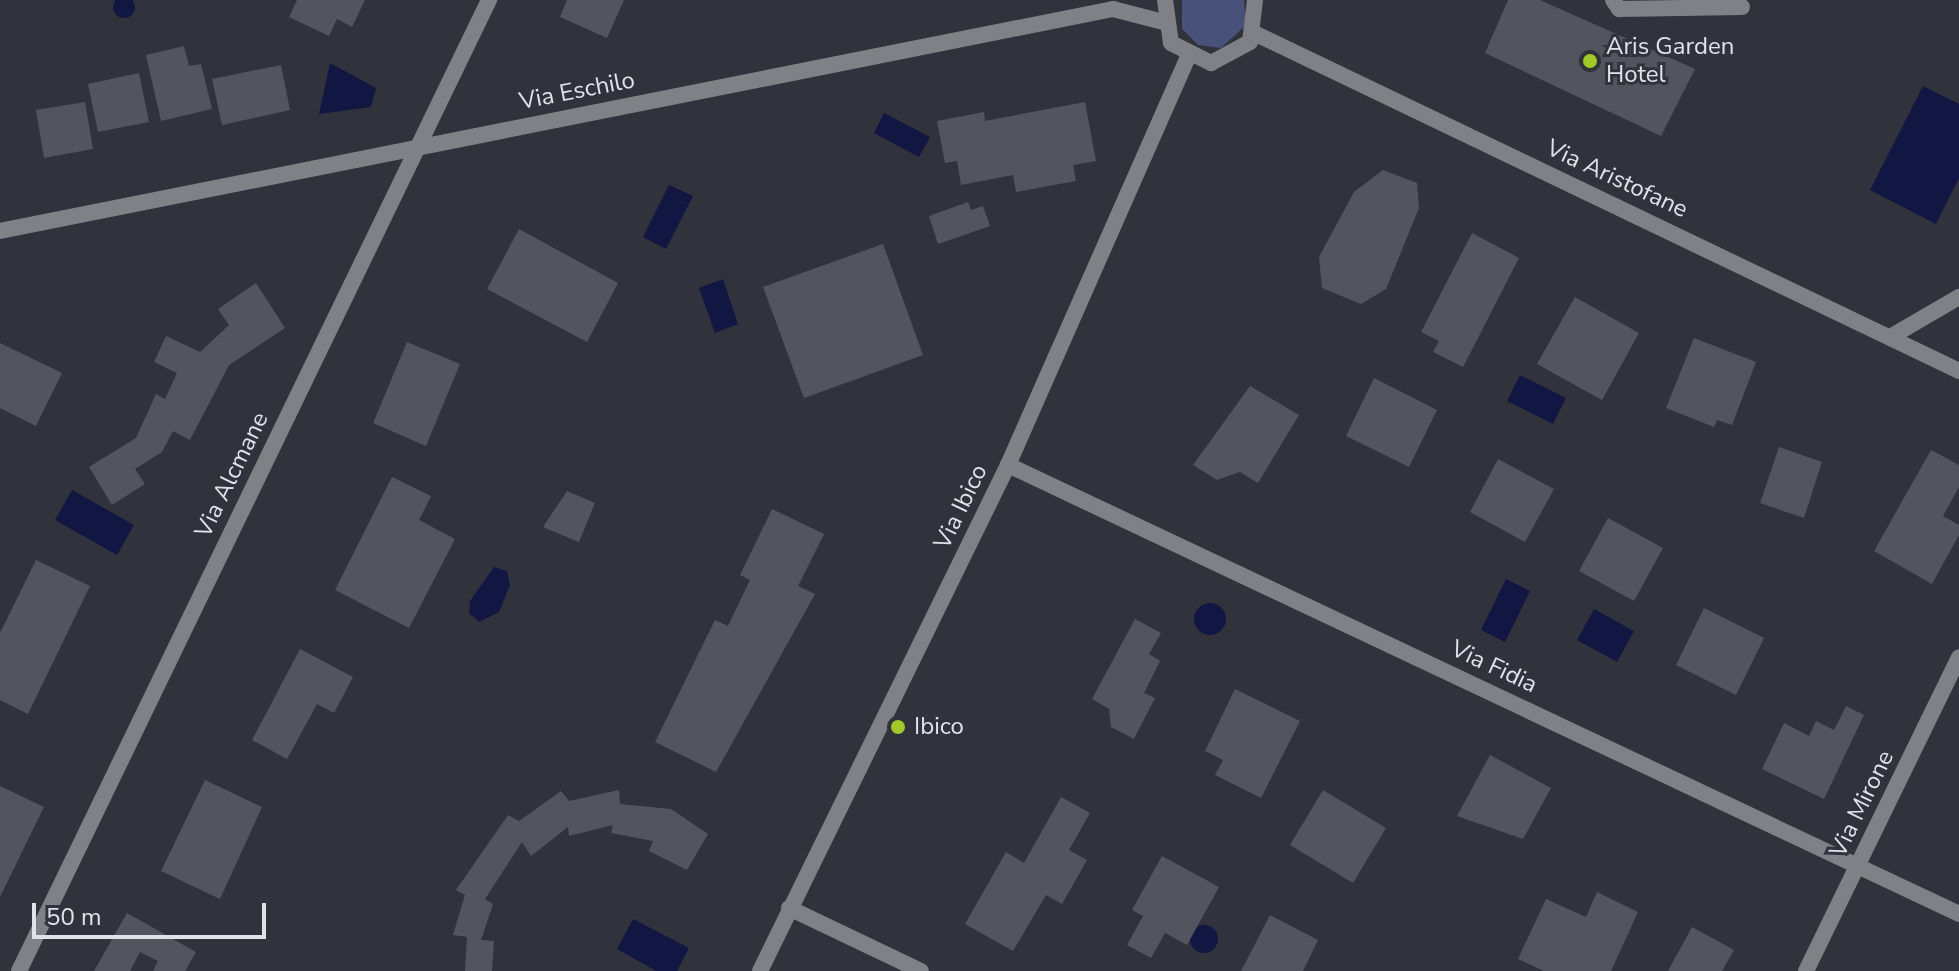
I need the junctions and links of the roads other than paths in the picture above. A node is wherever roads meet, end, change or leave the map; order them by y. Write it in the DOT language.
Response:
graph roads {
  1 [pos="489,0"];
  2 [pos="1165,0"];
  3 [pos="1255,0"];
  4 [pos="1613,0"];
  5 [pos="1742,7"];
  6 [pos="1163,22"];
  7 [pos="1254,33"];
  8 [pos="1188,57"];
  9 [pos="416,148"];
  10 [pos="0,231"];
  11 [pos="1959,297"];
  12 [pos="1892,336"];
  13 [pos="1959,371"];
  14 [pos="1008,465"];
  15 [pos="1959,657"];
  16 [pos="1860,864"];
  17 [pos="789,908"];
  18 [pos="1959,914"];
  19 [pos="19,971"];
  20 [pos="760,971"];
  21 [pos="921,971"];
  22 [pos="1806,971"];
  1 -- 9 [label="street, Via Alcmane"];
  2 -- 6 [label="street"];
  3 -- 7 [label="street"];
  4 -- 5 [label="street"];
  6 -- 8 [label="street"];
  6 -- 9 [label="street, Via Eschilo"];
  7 -- 8 [label="street"];
  7 -- 12 [label="street, Via Aristofane"];
  8 -- 14 [label="street, Via Ibico"];
  9 -- 10 [label="street, Via Eschilo"];
  9 -- 19 [label="street, Via Alcmane"];
  11 -- 12 [label="street"];
  12 -- 13 [label="street, Via Aristofane"];
  14 -- 16 [label="street, Via Fidia"];
  14 -- 17 [label="street, Via Ibico"];
  15 -- 16 [label="street, Via Mirone"];
  16 -- 18 [label="street, Via Fidia"];
  16 -- 22 [label="street, Via Mirone"];
  17 -- 20 [label="street, Via Ibico"];
  17 -- 21 [label="street"];
}
